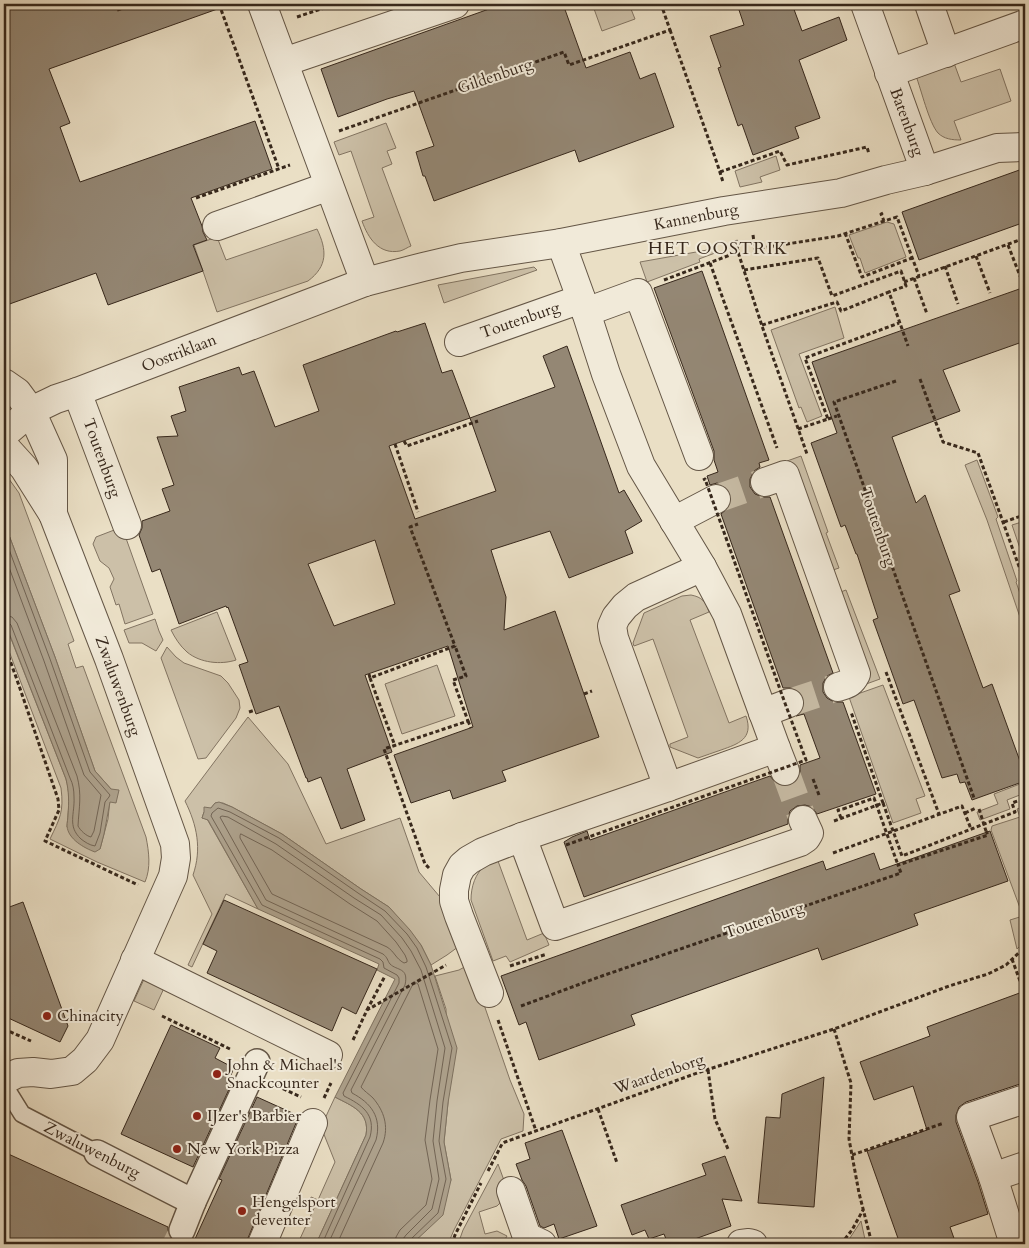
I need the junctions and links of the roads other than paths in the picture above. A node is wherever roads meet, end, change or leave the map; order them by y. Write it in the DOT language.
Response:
graph roads {
  1 [pos="455,4"];
  2 [pos="865,4"];
  3 [pos="929,4"];
  4 [pos="267,15"];
  5 [pos="1025,24"];
  6 [pos="946,53"];
  7 [pos="284,62"];
  8 [pos="889,73"];
  9 [pos="1025,147"];
  10 [pos="925,172"];
  11 [pos="329,186"];
  12 [pos="217,226"];
  13 [pos="560,243"];
  14 [pos="365,282"];
  15 [pos="583,306"];
  16 [pos="459,342"];
  17 [pos="4,383"];
  18 [pos="77,392"];
  19 [pos="31,411"];
  20 [pos="4,434"];
  21 [pos="4,446"];
  22 [pos="775,478"];
  23 [pos="53,514"];
  24 [pos="674,521"];
  25 [pos="126,525"];
  26 [pos="702,567"];
  27 [pos="840,686"];
  28 [pos="788,703"];
  29 [pos="763,714"];
  30 [pos="668,787"];
  31 [pos="812,810"];
  32 [pos="522,837"];
  33 [pos="135,960"];
  34 [pos="489,993"];
  35 [pos="328,1055"];
  36 [pos="254,1069"];
  37 [pos="4,1080"];
  38 [pos="4,1085"];
  39 [pos="1025,1098"];
  40 [pos="313,1123"];
  41 [pos="97,1153"];
  42 [pos="1025,1166"];
  43 [pos="993,1177"];
  44 [pos="511,1191"];
  45 [pos="193,1202"];
  46 [pos="182,1230"];
  47 [pos="262,1244"];
  48 [pos="542,1244"];
  49 [pos="741,1244"];
  50 [pos="753,1244"];
  51 [pos="1014,1244"];
  1 -- 7 [label="street"];
  2 -- 8 [label="street, Batenburg"];
  3 -- 6 [label="street"];
  4 -- 7 [label="street"];
  5 -- 6 [label="street, Batenburg"];
  6 -- 8 [label="street, Batenburg"];
  7 -- 11 [label="street"];
  8 -- 10 [label="street, Batenburg"];
  9 -- 10 [label="street, Kannenburg"];
  10 -- 13 [label="street, Kannenburg"];
  11 -- 12 [label="street"];
  11 -- 14 [label="street"];
  13 -- 14 [label="street, Kannenburg"];
  13 -- 15 [label="street, Toutenburg"];
  14 -- 18 [label="street, Oostriklaan"];
  15 -- 16 [label="street, Toutenburg"];
  15 -- 24 [label="street, Toutenburg"];
  15 -- 24 [label="street, Toutenburg"];
  17 -- 19 [label="street"];
  18 -- 19 [label="street, Oostriklaan"];
  18 -- 25 [label="street, Toutenburg"];
  19 -- 20 [label="street"];
  19 -- 23 [label="street, Zwaluwenburg"];
  21 -- 23 [label="street"];
  22 -- 27 [label="street"];
  23 -- 33 [label="street, Zwaluwenburg"];
  24 -- 26 [label="street, Toutenburg"];
  26 -- 29 [label="street, Toutenburg"];
  26 -- 30 [label="street"];
  28 -- 29 [label="street"];
  29 -- 30 [label="street, Toutenburg"];
  30 -- 32 [label="street"];
  31 -- 32 [label="street"];
  32 -- 34 [label="street"];
  33 -- 35 [label="street"];
  33 -- 37 [label="street, Zwaluwenburg"];
  36 -- 45 [label="street"];
  38 -- 41 [label="lane, Zwaluwenburg"];
  39 -- 43 [label="street"];
  40 -- 47 [label="street"];
  41 -- 45 [label="street, Zwaluwenburg"];
  42 -- 43 [label="street"];
  43 -- 51 [label="street"];
  44 -- 48 [label="street"];
  45 -- 46 [label="street"];
  49 -- 50 [label="street"];
}
